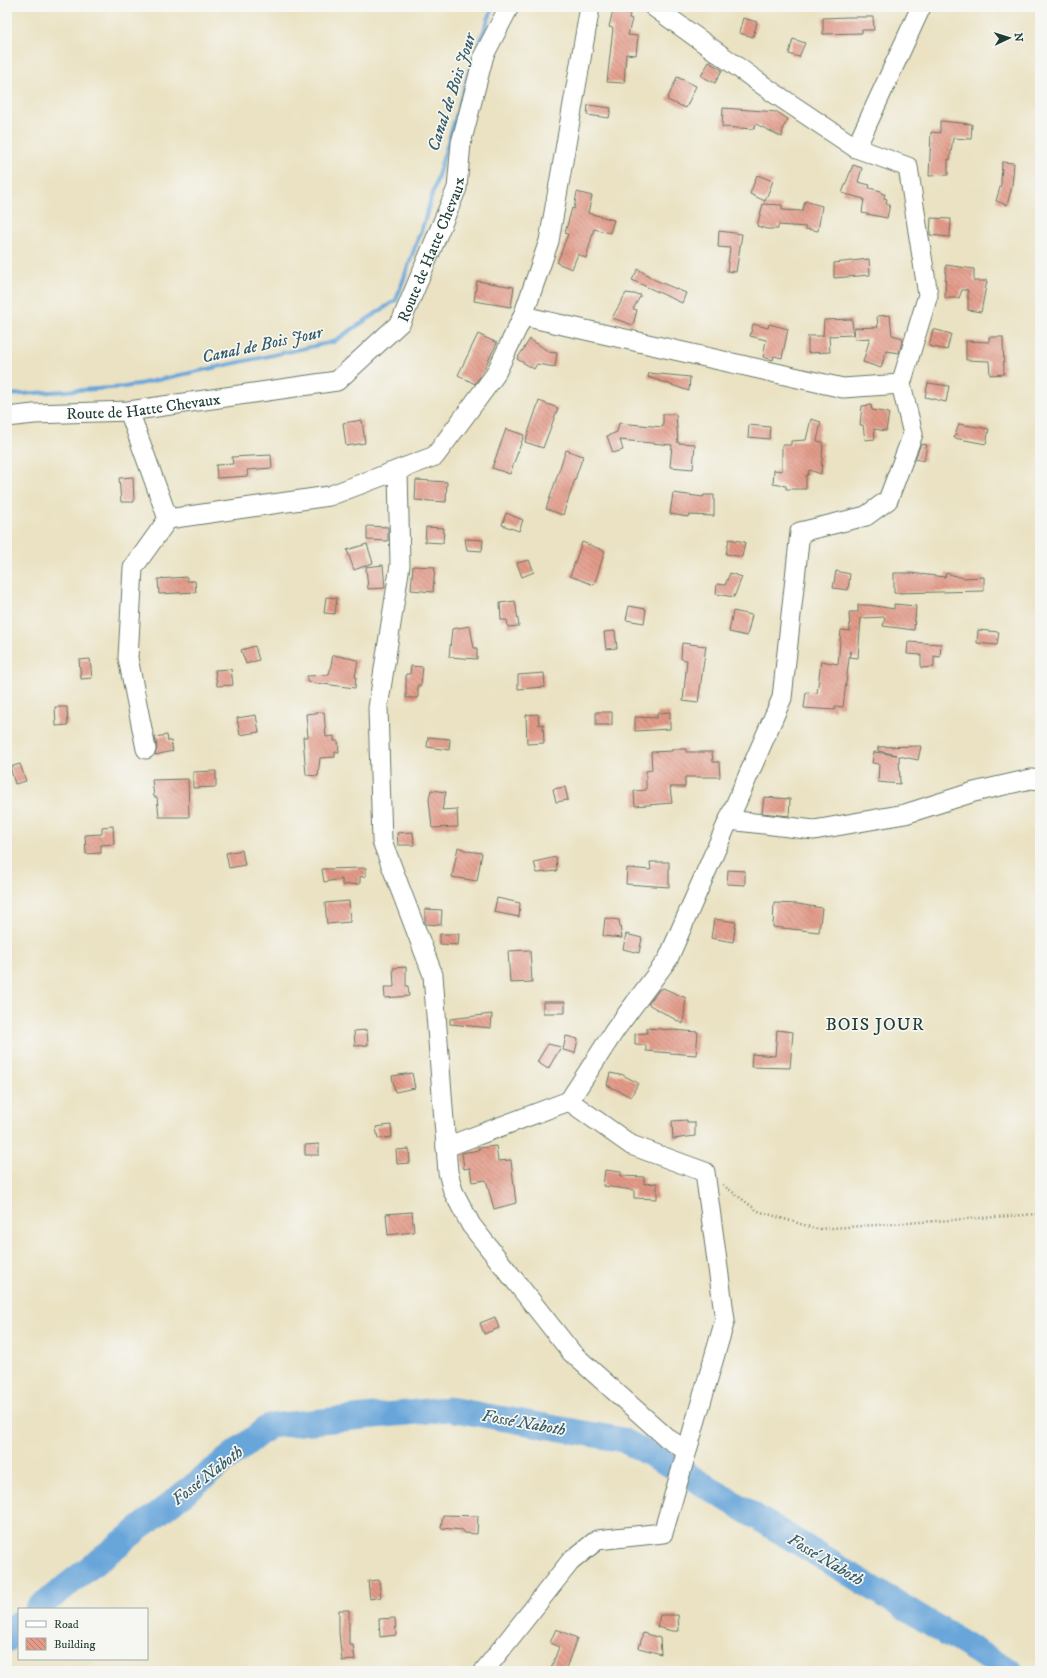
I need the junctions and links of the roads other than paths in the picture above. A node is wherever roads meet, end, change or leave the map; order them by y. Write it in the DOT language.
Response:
graph roads {
  1 [pos="509,7"];
  2 [pos="590,7"];
  3 [pos="654,7"];
  4 [pos="921,7"];
  5 [pos="856,148"];
  6 [pos="523,316"];
  7 [pos="901,384"];
  8 [pos="129,411"];
  9 [pos="7,418"];
  10 [pos="398,470"];
  11 [pos="168,519"];
  12 [pos="146,749"];
  13 [pos="1040,780"];
  14 [pos="729,820"];
  15 [pos="569,1101"];
  16 [pos="446,1147"];
  17 [pos="687,1451"];
  18 [pos="484,1671"];
  1 -- 8 [label="street, Route de Hatte Chevaux"];
  2 -- 6 [label="street"];
  3 -- 5 [label="street"];
  4 -- 5 [label="street"];
  5 -- 7 [label="street"];
  6 -- 7 [label="street"];
  6 -- 10 [label="street"];
  7 -- 14 [label="street"];
  8 -- 9 [label="street, Route de Hatte Chevaux"];
  8 -- 11 [label="street"];
  10 -- 11 [label="street"];
  10 -- 16 [label="street"];
  11 -- 12 [label="street"];
  13 -- 14 [label="street"];
  14 -- 15 [label="street"];
  15 -- 16 [label="street"];
  15 -- 17 [label="street"];
  16 -- 17 [label="street"];
  17 -- 18 [label="street"];
}
